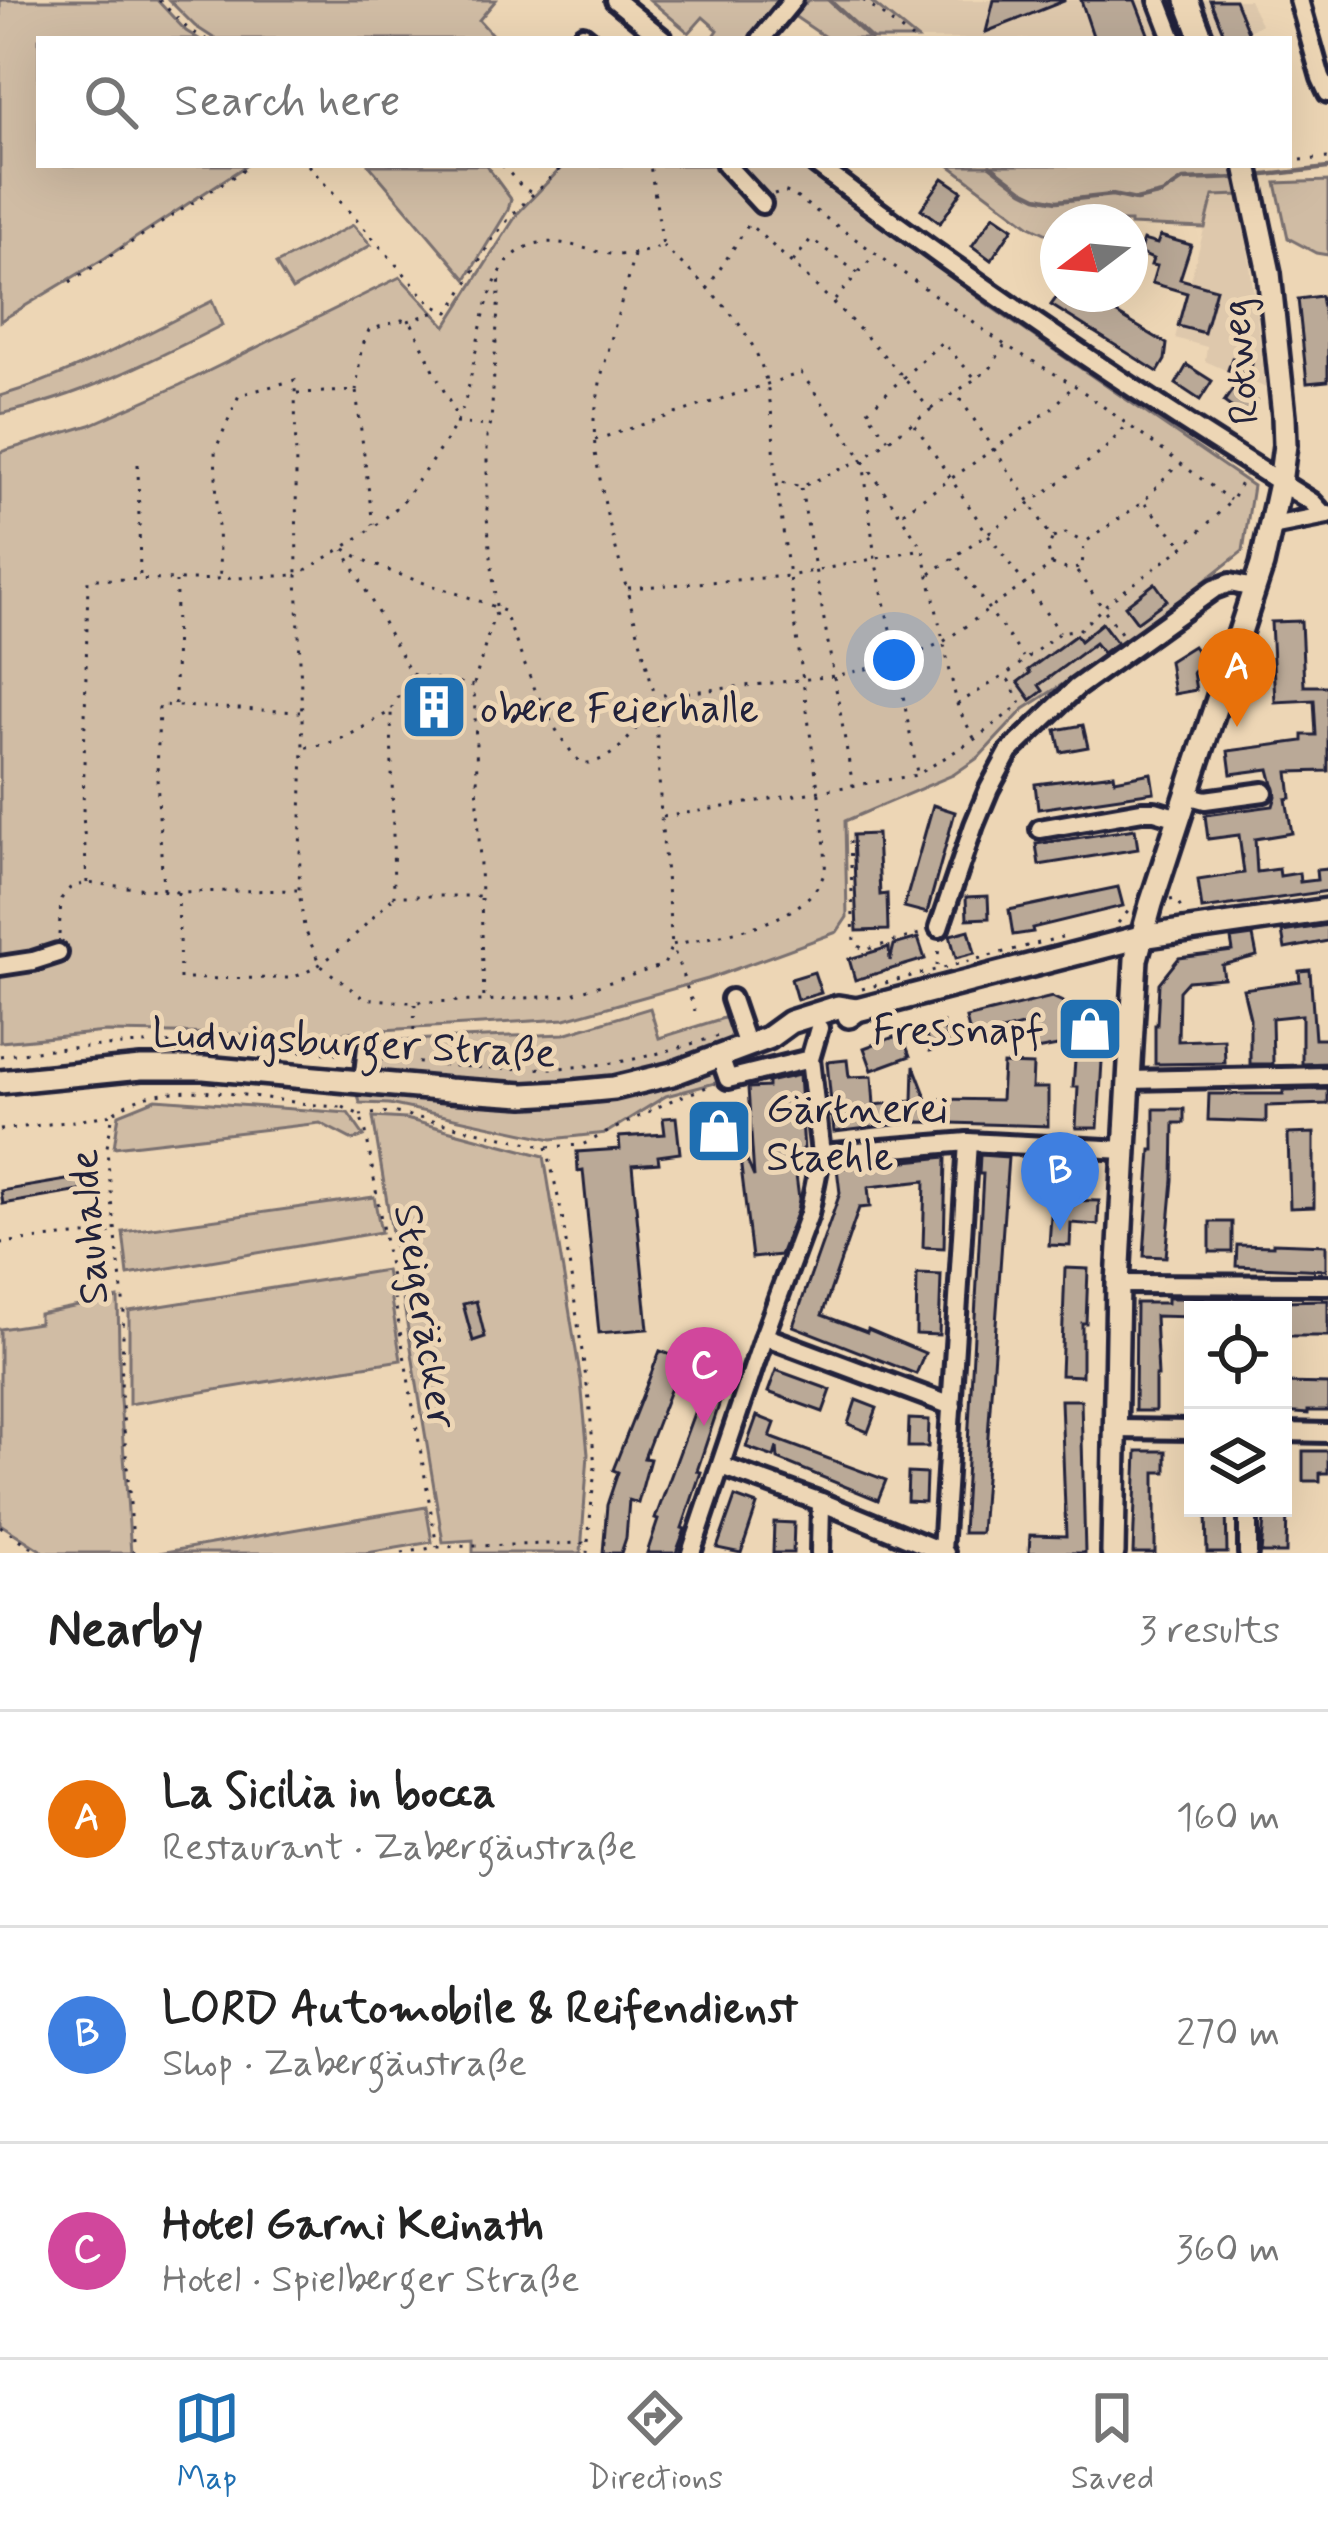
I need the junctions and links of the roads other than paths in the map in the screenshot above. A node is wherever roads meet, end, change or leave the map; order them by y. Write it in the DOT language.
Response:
graph roads {
  1 [pos="615,0"];
  2 [pos="794,0"];
  3 [pos="1157,0"];
  4 [pos="1186,0"];
  5 [pos="1299,0"];
  6 [pos="659,36"];
  7 [pos="764,36"];
  8 [pos="1172,36"];
  9 [pos="1201,36"];
  10 [pos="1328,93"];
  11 [pos="730,168"];
  12 [pos="821,168"];
  13 [pos="1247,168"];
  14 [pos="762,204"];
  15 [pos="1280,482"];
  16 [pos="1326,515"];
  17 [pos="1272,526"];
  18 [pos="1254,589"];
  19 [pos="1264,792"];
  20 [pos="1186,795"];
  21 [pos="1179,818"];
  22 [pos="1040,829"];
  23 [pos="1328,910"];
  24 [pos="939,928"];
  25 [pos="1141,938"];
  26 [pos="58,953"];
  27 [pos="0,965"];
  28 [pos="731,999"];
  29 [pos="853,1001"];
  30 [pos="752,1037"];
  31 [pos="814,1044"];
  32 [pos="367,1052"];
  33 [pos="720,1056"];
  34 [pos="1328,1076"];
  35 [pos="1129,1080"];
  36 [pos="0,1082"];
  37 [pos="363,1082"];
  38 [pos="968,1142"];
  39 [pos="1125,1150"];
  40 [pos="820,1154"];
  41 [pos="1118,1284"];
  42 [pos="1328,1285"];
  43 [pos="764,1336"];
  44 [pos="952,1406"];
  45 [pos="1116,1429"];
  46 [pos="1184,1430"];
  47 [pos="1292,1432"];
  48 [pos="1328,1432"];
  49 [pos="722,1466"];
  50 [pos="821,1502"];
  51 [pos="1248,1517"];
  52 [pos="944,1552"];
  53 [pos="691,1553"];
  54 [pos="820,1553"];
  55 [pos="1113,1553"];
  56 [pos="1248,1553"];
  1 -- 6 [label="street"];
  2 -- 7 [label="street"];
  3 -- 8 [label="street"];
  4 -- 9 [label="main road"];
  5 -- 10 [label="street"];
  11 -- 14 [label="street"];
  12 -- 15 [label="street"];
  13 -- 15 [label="main road, Rotweg"];
  15 -- 16 [label="street"];
  15 -- 17 [label="main road, Rotweg"];
  16 -- 17 [label="street"];
  17 -- 18 [label="main road, Rotweg"];
  18 -- 20 [label="main road, Rotweg"];
  18 -- 24 [label="street"];
  19 -- 20 [label="street"];
  20 -- 21 [label="main road, Rotweg"];
  21 -- 22 [label="street"];
  21 -- 25 [label="main road, Rotweg"];
  23 -- 25 [label="main road, Ludwigsburger Straße"];
  25 -- 29 [label="main road, Ludwigsburger Straße"];
  25 -- 35 [label="main road, Rotweg"];
  26 -- 27 [label="street"];
  28 -- 30 [label="street"];
  29 -- 30 [label="main road, Ludwigsburger Straße"];
  29 -- 31 [label="main road, Ludwigsburger Straße"];
  30 -- 31 [label="main road, Ludwigsburger Straße"];
  30 -- 33 [label="main road, Ludwigsburger Straße"];
  31 -- 33 [label="street"];
  31 -- 40 [label="street"];
  32 -- 37 [label="street"];
  33 -- 37 [label="main road, Ludwigsburger Straße"];
  34 -- 35 [label="street"];
  35 -- 39 [label="main road, Rotweg"];
  36 -- 37 [label="main road, Ludwigsburger Straße"];
  38 -- 39 [label="street"];
  38 -- 40 [label="street"];
  38 -- 44 [label="street"];
  39 -- 41 [label="main road, Rotweg"];
  40 -- 43 [label="street"];
  41 -- 42 [label="street"];
  41 -- 45 [label="main road, Rotweg"];
  43 -- 44 [label="street"];
  43 -- 49 [label="street"];
  44 -- 52 [label="street"];
  45 -- 46 [label="street"];
  45 -- 55 [label="main road, Rotweg"];
  47 -- 48 [label="street"];
  49 -- 50 [label="street"];
  49 -- 53 [label="street"];
  50 -- 52 [label="street"];
  50 -- 54 [label="street"];
  51 -- 56 [label="street"];
}
